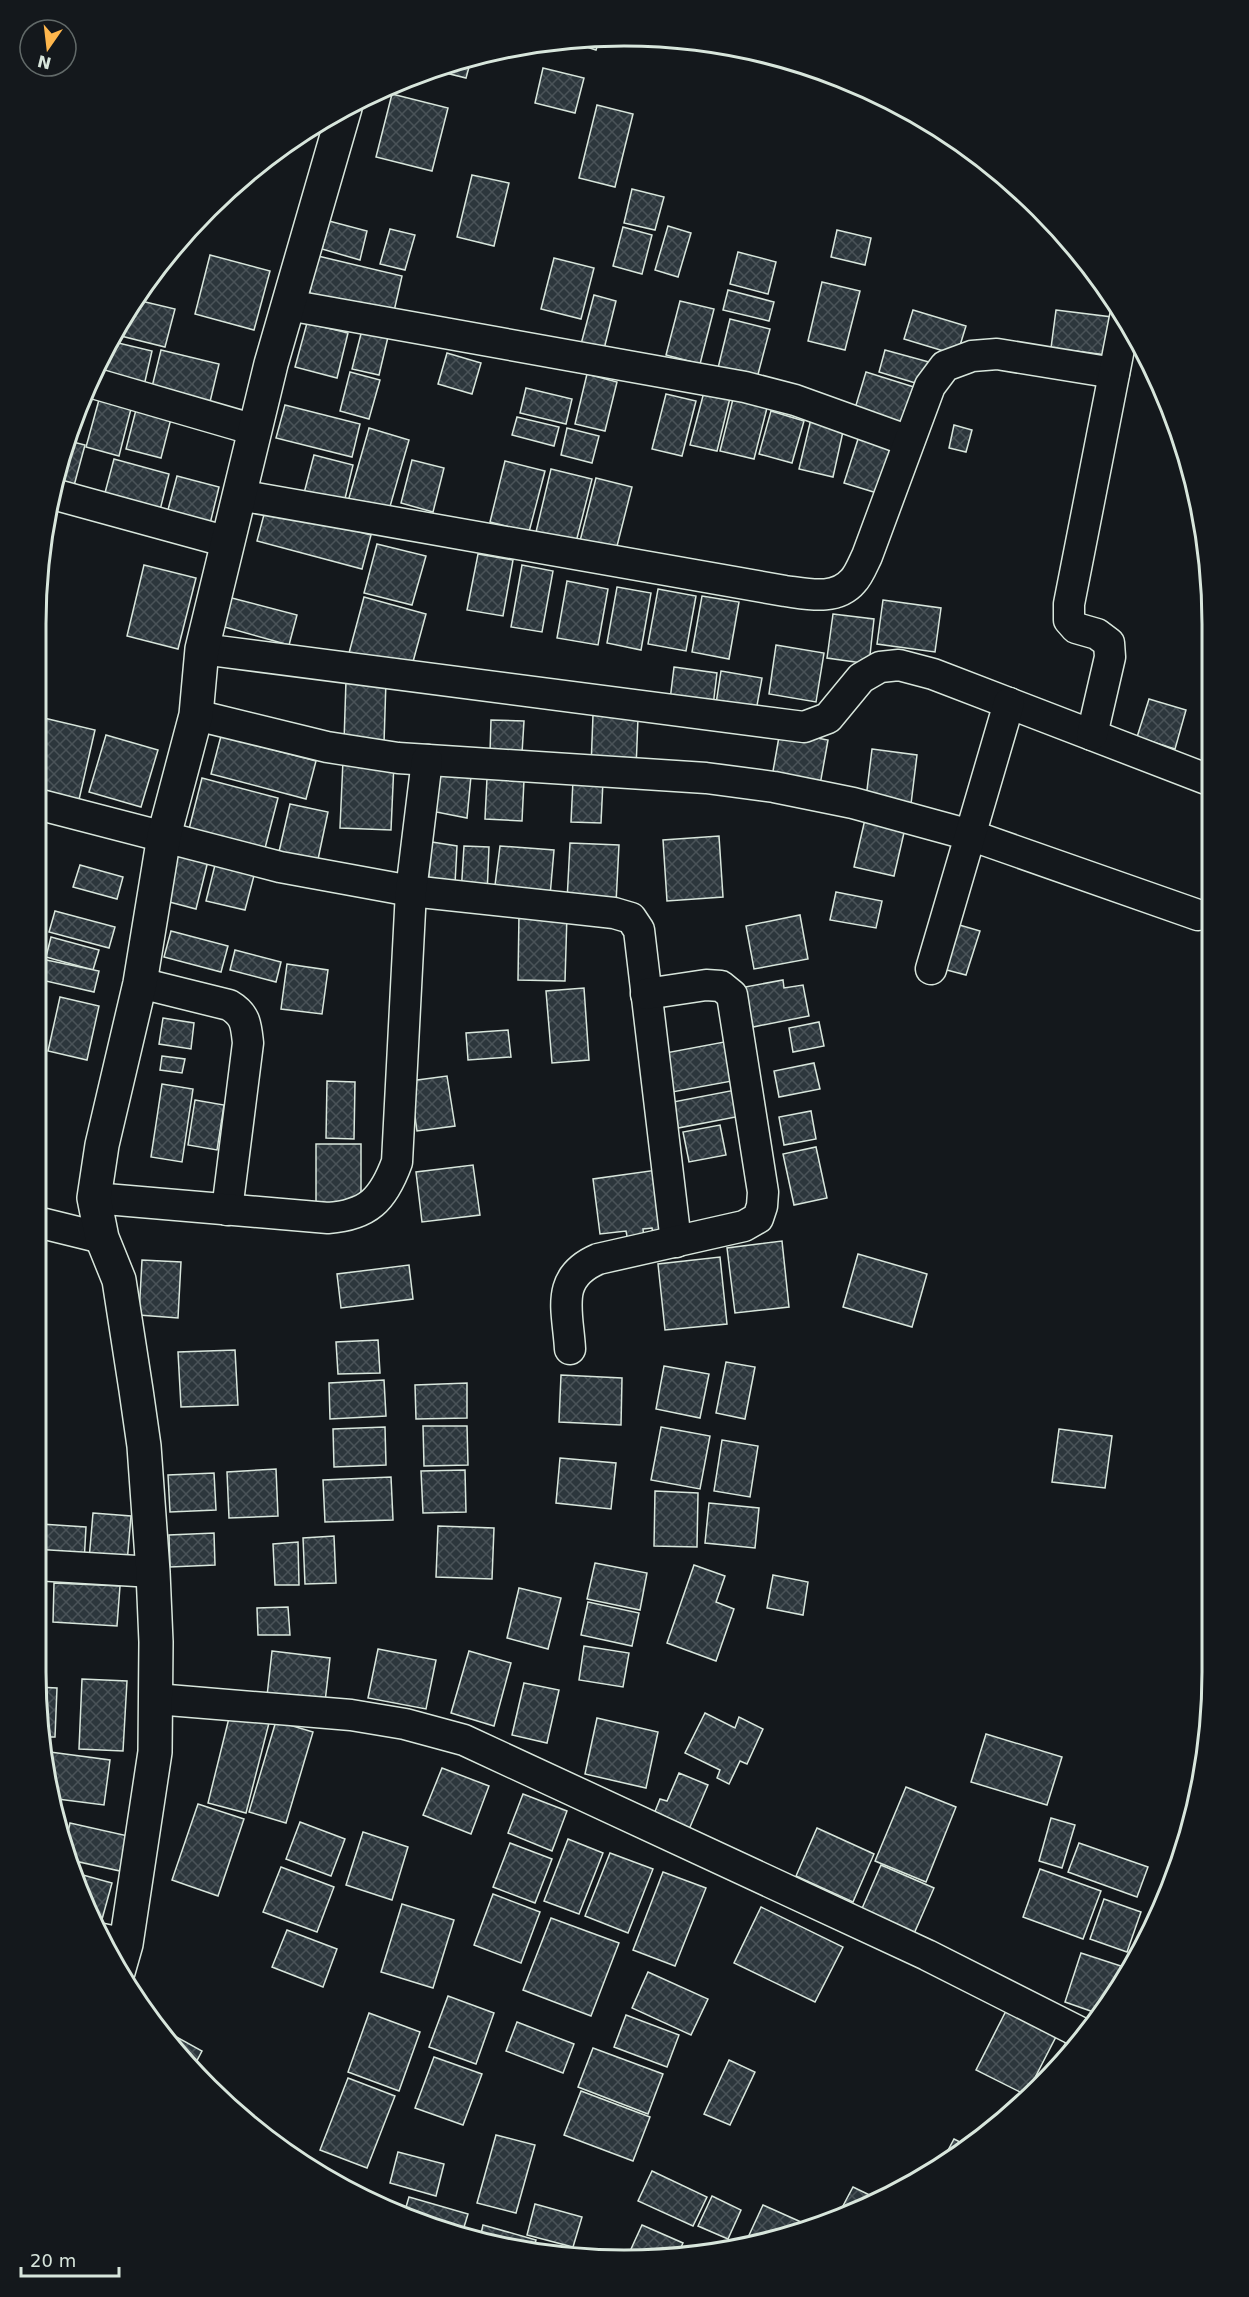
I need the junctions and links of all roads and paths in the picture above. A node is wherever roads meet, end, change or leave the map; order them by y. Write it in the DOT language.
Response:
graph roads {
  1 [pos="341,121"];
  2 [pos="288,305"];
  3 [pos="1122,332"];
  4 [pos="1114,373"];
  5 [pos="99,385"];
  6 [pos="255,430"];
  7 [pos="909,441"];
  8 [pos="239,495"];
  9 [pos="61,497"];
  10 [pos="228,542"];
  11 [pos="202,649"];
  12 [pos="1009,703"];
  13 [pos="196,715"];
  14 [pos="1092,735"];
  15 [pos="427,760"];
  16 [pos="1202,777"];
  17 [pos="46,806"];
  18 [pos="970,835"];
  19 [pos="164,836"];
  20 [pos="411,891"];
  21 [pos="1198,915"];
  22 [pos="931,969"];
  23 [pos="140,983"];
  24 [pos="646,994"];
  25 [pos="94,1198"];
  26 [pos="227,1210"];
  27 [pos="46,1224"];
  28 [pos="102,1238"];
  29 [pos="676,1242"];
  30 [pos="570,1349"];
  31 [pos="46,1566"];
  32 [pos="153,1572"];
  33 [pos="156,1699"];
  34 [pos="117,1948"];
  35 [pos="1077,2031"];
  1 -- 2 [label="street"];
  2 -- 6 [label="street"];
  2 -- 7 [label="street"];
  3 -- 4 [label="street"];
  4 -- 7 [label="street"];
  4 -- 14 [label="street"];
  5 -- 6 [label="street"];
  6 -- 8 [label="street"];
  7 -- 8 [label="street"];
  8 -- 10 [label="street"];
  9 -- 10 [label="street"];
  10 -- 11 [label="street"];
  11 -- 12 [label="street"];
  11 -- 13 [label="street"];
  12 -- 14 [label="street"];
  12 -- 18 [label="street"];
  13 -- 15 [label="street"];
  13 -- 19 [label="street"];
  14 -- 16 [label="street"];
  15 -- 18 [label="street"];
  15 -- 20 [label="street"];
  17 -- 19 [label="street"];
  18 -- 21 [label="street"];
  18 -- 22 [label="street"];
  19 -- 20 [label="street"];
  19 -- 23 [label="street"];
  20 -- 24 [label="street"];
  20 -- 26 [label="street"];
  23 -- 25 [label="street"];
  23 -- 26 [label="street"];
  24 -- 29 [label="street"];
  24 -- 29 [label="street"];
  25 -- 26 [label="street"];
  25 -- 28 [label="street"];
  27 -- 28 [label="street"];
  28 -- 32 [label="street"];
  29 -- 30 [label="street"];
  31 -- 32 [label="street"];
  32 -- 33 [label="street"];
  33 -- 34 [label="street"];
  33 -- 35 [label="street"];
}
